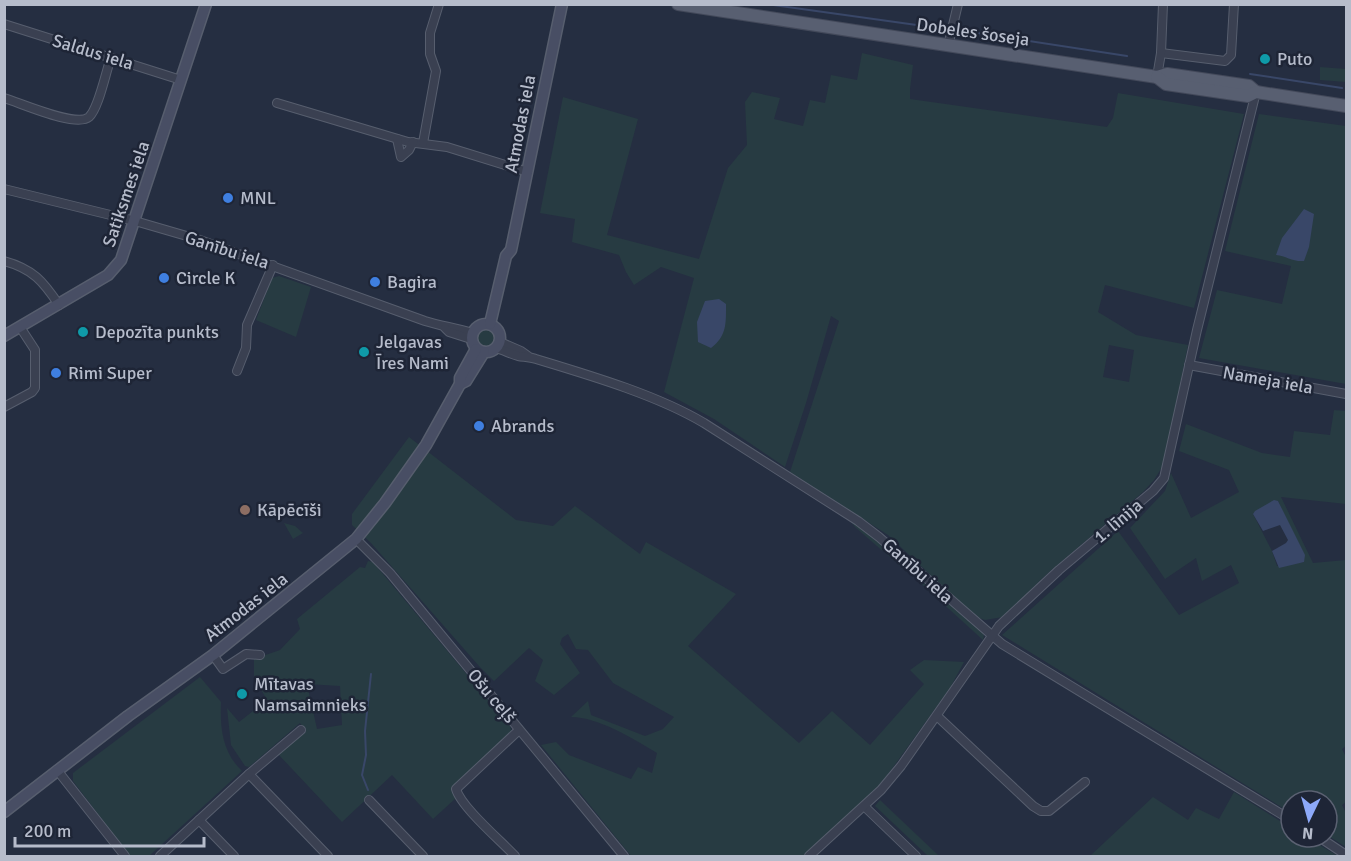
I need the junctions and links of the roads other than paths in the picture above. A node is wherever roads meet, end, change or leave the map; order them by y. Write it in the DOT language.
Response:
graph roads {
  1 [pos="206,4"];
  2 [pos="439,4"];
  3 [pos="562,4"];
  4 [pos="678,4"];
  5 [pos="958,4"];
  6 [pos="1163,4"];
  7 [pos="1234,4"];
  8 [pos="721,8"];
  9 [pos="4,24"];
  10 [pos="948,46"];
  11 [pos="1161,53"];
  12 [pos="113,58"];
  13 [pos="1157,77"];
  14 [pos="181,80"];
  15 [pos="1256,92"];
  16 [pos="4,98"];
  17 [pos="277,103"];
  18 [pos="1347,106"];
  19 [pos="397,139"];
  20 [pos="413,142"];
  21 [pos="423,143"];
  22 [pos="528,172"];
  23 [pos="4,189"];
  24 [pos="135,221"];
  25 [pos="4,261"];
  26 [pos="273,265"];
  27 [pos="58,305"];
  28 [pos="494,326"];
  29 [pos="20,327"];
  30 [pos="4,336"];
  31 [pos="476,343"];
  32 [pos="498,345"];
  33 [pos="1190,365"];
  34 [pos="237,371"];
  35 [pos="1347,394"];
  36 [pos="4,407"];
  37 [pos="356,539"];
  38 [pos="992,636"];
  39 [pos="213,655"];
  40 [pos="260,655"];
  41 [pos="937,716"];
  42 [pos="301,730"];
  43 [pos="519,730"];
  44 [pos="57,770"];
  45 [pos="249,774"];
  46 [pos="1085,782"];
  47 [pos="369,800"];
  48 [pos="865,807"];
  49 [pos="4,812"];
  50 [pos="1279,813"];
  51 [pos="199,820"];
  52 [pos="124,856"];
  53 [pos="160,856"];
  54 [pos="234,856"];
  55 [pos="328,856"];
  56 [pos="423,856"];
  57 [pos="515,856"];
  58 [pos="624,856"];
  59 [pos="809,856"];
  60 [pos="916,856"];
  1 -- 14 [label="main road, Satiksmes iela"];
  2 -- 21 [label="street"];
  3 -- 22 [label="main road, Atmodas iela"];
  4 -- 8 [label="main road, Dobeles šoseja"];
  5 -- 10 [label="street"];
  6 -- 11 [label="street"];
  7 -- 11 [label="street"];
  8 -- 10 [label="main road, Dobeles šoseja"];
  9 -- 12 [label="street, Saldus iela"];
  10 -- 13 [label="main road, Dobeles šoseja"];
  11 -- 13 [label="street"];
  12 -- 14 [label="street, Saldus iela"];
  12 -- 16 [label="street"];
  13 -- 15 [label="main road, Dobeles šoseja"];
  14 -- 24 [label="main road, Satiksmes iela"];
  15 -- 18 [label="main road, Dobeles šoseja"];
  15 -- 33 [label="street, 1. līnija"];
  17 -- 19 [label="street"];
  19 -- 20 [label="street"];
  19 -- 20 [label="street"];
  20 -- 21 [label="street"];
  21 -- 22 [label="street"];
  22 -- 28 [label="main road, Atmodas iela"];
  23 -- 24 [label="street, Ganību iela"];
  24 -- 26 [label="street, Ganību iela"];
  24 -- 27 [label="main road, Satiksmes iela"];
  25 -- 27 [label="street"];
  26 -- 31 [label="street, Ganību iela"];
  26 -- 34 [label="street"];
  27 -- 29 [label="main road, Satiksmes iela"];
  28 -- 31 [label="main road"];
  28 -- 32 [label="main road"];
  29 -- 30 [label="main road, Satiksmes iela"];
  29 -- 36 [label="street"];
  31 -- 32 [label="main road"];
  31 -- 37 [label="main road, Atmodas iela"];
  32 -- 38 [label="street, Ganību iela"];
  33 -- 35 [label="street, Nameja iela"];
  33 -- 38 [label="street, 1. līnija"];
  37 -- 39 [label="main road, Atmodas iela"];
  37 -- 43 [label="street, Ošu ceļš"];
  38 -- 41 [label="street, 1. līnija"];
  38 -- 50 [label="street, Ganību iela"];
  39 -- 40 [label="street"];
  39 -- 44 [label="main road, Atmodas iela"];
  41 -- 46 [label="street"];
  41 -- 48 [label="street, 1. līnija"];
  42 -- 45 [label="street"];
  43 -- 57 [label="street"];
  43 -- 58 [label="street, Ošu ceļš"];
  44 -- 49 [label="main road, Atmodas iela"];
  44 -- 52 [label="street"];
  45 -- 51 [label="street"];
  45 -- 55 [label="street"];
  47 -- 56 [label="street"];
  48 -- 59 [label="street, 1. līnija"];
  48 -- 60 [label="street"];
  51 -- 53 [label="street"];
  51 -- 54 [label="street"];
}
